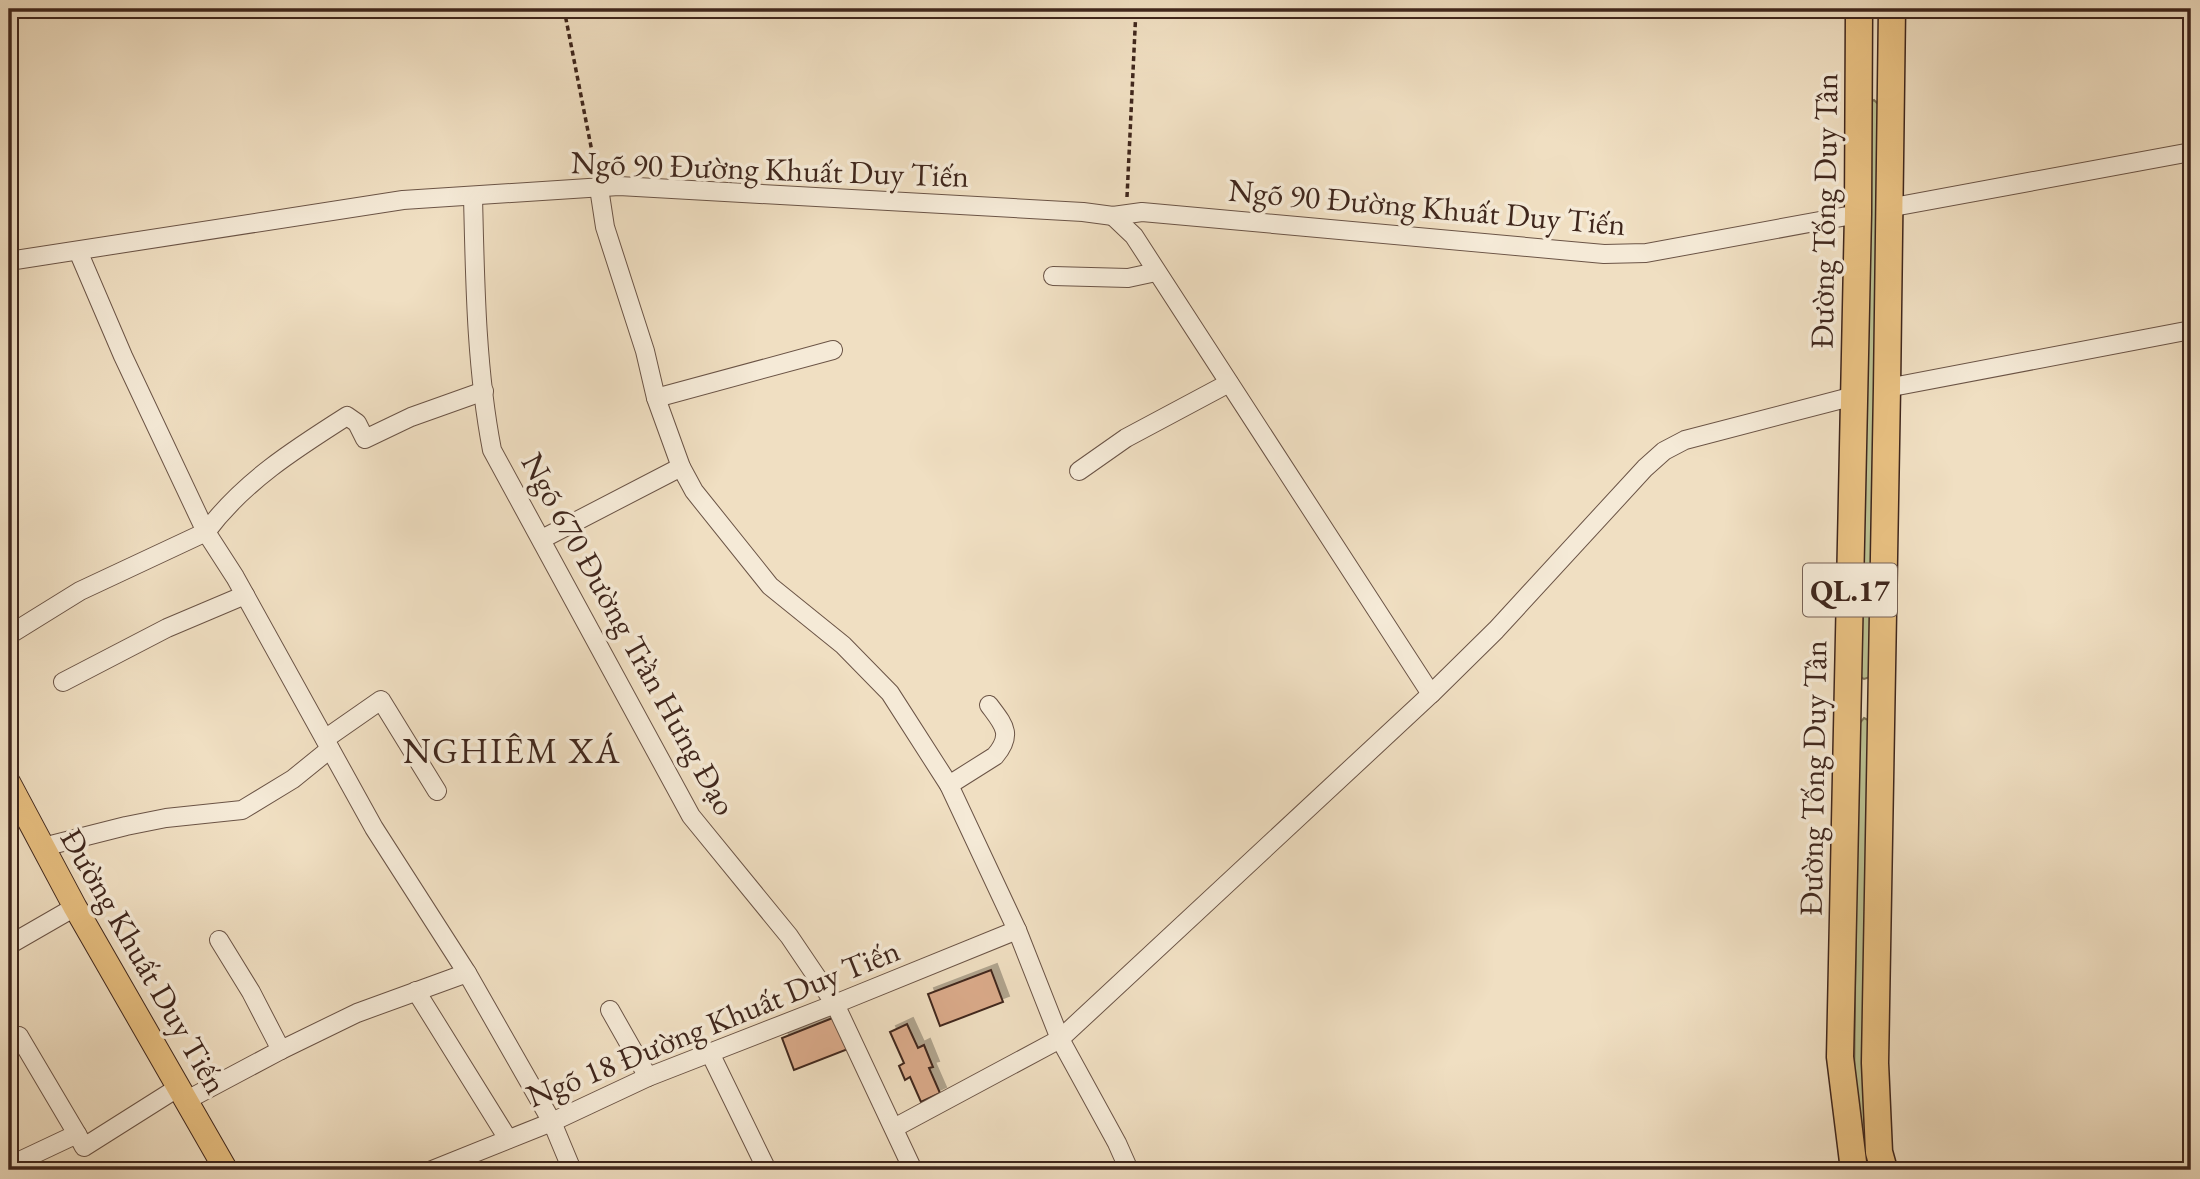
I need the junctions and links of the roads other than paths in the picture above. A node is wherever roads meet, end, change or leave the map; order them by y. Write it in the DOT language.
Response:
graph roads {
  1 [pos="1859,9"];
  2 [pos="1892,9"];
  3 [pos="1891,82"];
  4 [pos="1859,83"];
  5 [pos="2191,152"];
  6 [pos="599,188"];
  7 [pos="473,196"];
  8 [pos="1888,208"];
  9 [pos="1120,214"];
  10 [pos="1858,214"];
  11 [pos="78,251"];
  12 [pos="9,261"];
  13 [pos="1156,272"];
  14 [pos="1053,276"];
  15 [pos="2191,330"];
  16 [pos="833,350"];
  17 [pos="1229,383"];
  18 [pos="1887,388"];
  19 [pos="484,391"];
  20 [pos="1854,396"];
  21 [pos="656,397"];
  22 [pos="681,467"];
  23 [pos="1079,471"];
  24 [pos="206,532"];
  25 [pos="542,539"];
  26 [pos="245,596"];
  27 [pos="9,635"];
  28 [pos="63,682"];
  29 [pos="1431,695"];
  30 [pos="1848,699"];
  31 [pos="1881,699"];
  32 [pos="989,705"];
  33 [pos="328,744"];
  34 [pos="949,785"];
  35 [pos="437,791"];
  36 [pos="12,797"];
  37 [pos="43,847"];
  38 [pos="75,907"];
  39 [pos="1017,930"];
  40 [pos="219,940"];
  41 [pos="9,945"];
  42 [pos="467,973"];
  43 [pos="416,991"];
  44 [pos="835,1004"];
  45 [pos="610,1010"];
  46 [pos="1060,1039"];
  47 [pos="9,1042"];
  48 [pos="281,1050"];
  49 [pos="710,1053"];
  50 [pos="648,1077"];
  51 [pos="183,1094"];
  52 [pos="552,1122"];
  53 [pos="894,1128"];
  54 [pos="77,1134"];
  55 [pos="508,1139"];
  56 [pos="9,1166"];
  57 [pos="226,1170"];
  58 [pos="432,1170"];
  59 [pos="572,1170"];
  60 [pos="767,1170"];
  61 [pos="913,1170"];
  62 [pos="1129,1170"];
  63 [pos="1854,1170"];
  64 [pos="1884,1170"];
  1 -- 4 [label="highway, Đường Tống Duy Tân / QL.17"];
  2 -- 3 [label="highway, Đường Tống Duy Tân / QL.17"];
  3 -- 4 [label="highway"];
  3 -- 8 [label="highway, Đường Tống Duy Tân / QL.17"];
  4 -- 10 [label="highway, Đường Tống Duy Tân / QL.17"];
  5 -- 8 [label="street"];
  6 -- 7 [label="street, Ngõ 90 Đường Khuất Duy Tiến"];
  6 -- 9 [label="street, Ngõ 90 Đường Khuất Duy Tiến"];
  6 -- 21 [label="street"];
  7 -- 11 [label="street, Ngõ 90 Đường Khuất Duy Tiến"];
  7 -- 19 [label="street, Ngõ 670 Đường Trần Hưng Đạo"];
  8 -- 18 [label="highway, Đường Tống Duy Tân / QL.17"];
  9 -- 10 [label="street, Ngõ 90 Đường Khuất Duy Tiến"];
  9 -- 13 [label="street"];
  10 -- 20 [label="highway, Đường Tống Duy Tân / QL.17"];
  11 -- 12 [label="street, Ngõ 90 Đường Khuất Duy Tiến"];
  11 -- 24 [label="street"];
  13 -- 14 [label="street"];
  13 -- 17 [label="street"];
  15 -- 18 [label="street"];
  16 -- 21 [label="street"];
  17 -- 23 [label="street"];
  17 -- 29 [label="street"];
  18 -- 31 [label="highway, Đường Tống Duy Tân / QL.17"];
  19 -- 24 [label="street"];
  19 -- 25 [label="street, Ngõ 670 Đường Trần Hưng Đạo"];
  20 -- 29 [label="street"];
  20 -- 30 [label="highway, Đường Tống Duy Tân / QL.17"];
  21 -- 22 [label="street"];
  22 -- 25 [label="street"];
  22 -- 34 [label="street"];
  24 -- 26 [label="street"];
  24 -- 27 [label="street"];
  25 -- 44 [label="street, Ngõ 670 Đường Trần Hưng Đạo"];
  26 -- 28 [label="street"];
  26 -- 33 [label="street"];
  29 -- 46 [label="street"];
  30 -- 31 [label="highway"];
  30 -- 63 [label="highway, Đường Tống Duy Tân / QL.17"];
  31 -- 64 [label="highway, Đường Tống Duy Tân / QL.17"];
  32 -- 34 [label="street"];
  33 -- 35 [label="street"];
  33 -- 37 [label="street"];
  33 -- 42 [label="street"];
  34 -- 39 [label="street"];
  36 -- 37 [label="main road, Đường Khuất Duy Tiến"];
  37 -- 38 [label="main road, Đường Khuất Duy Tiến"];
  38 -- 41 [label="street"];
  38 -- 51 [label="main road, Đường Khuất Duy Tiến"];
  39 -- 44 [label="street, Ngõ 18 Đường Khuất Duy Tiến"];
  39 -- 46 [label="street"];
  40 -- 48 [label="street"];
  42 -- 43 [label="street"];
  42 -- 52 [label="street"];
  43 -- 48 [label="street"];
  43 -- 55 [label="street"];
  44 -- 49 [label="street, Ngõ 18 Đường Khuất Duy Tiến"];
  44 -- 53 [label="street, Ngõ 670 Đường Trần Hưng Đạo"];
  45 -- 50 [label="street"];
  46 -- 53 [label="street"];
  46 -- 62 [label="street"];
  47 -- 54 [label="street"];
  48 -- 51 [label="street"];
  49 -- 50 [label="street, Ngõ 18 Đường Khuất Duy Tiến"];
  49 -- 60 [label="street"];
  50 -- 52 [label="street, Ngõ 18 Đường Khuất Duy Tiến"];
  51 -- 54 [label="street"];
  51 -- 57 [label="main road, Đường Khuất Duy Tiến"];
  52 -- 55 [label="street, Ngõ 18 Đường Khuất Duy Tiến"];
  52 -- 59 [label="street"];
  53 -- 61 [label="street, Ngõ 670 Đường Trần Hưng Đạo"];
  54 -- 56 [label="street"];
  55 -- 58 [label="street, Ngõ 18 Đường Khuất Duy Tiến"];
}
